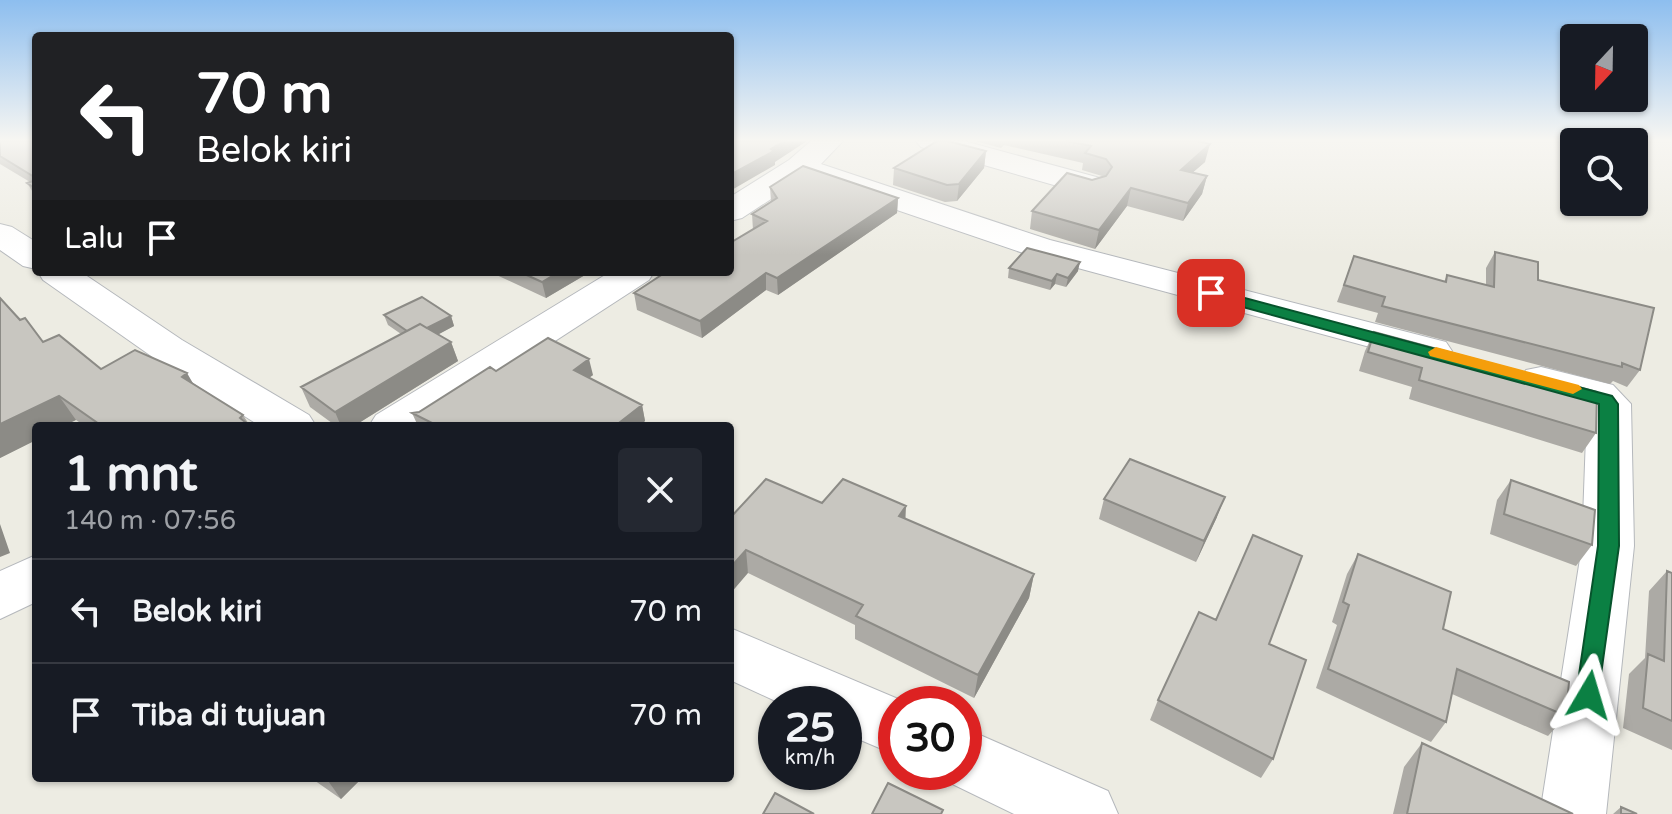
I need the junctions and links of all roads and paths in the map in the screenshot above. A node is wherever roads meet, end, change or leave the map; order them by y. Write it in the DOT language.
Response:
graph roads {
  1 [pos="774,179"];
  2 [pos="874,179"];
  3 [pos="1067,179"];
  4 [pos="1089,185"];
  5 [pos="734,204"];
  6 [pos="0,234"];
  7 [pos="32,255"];
  8 [pos="62,276"];
  9 [pos="630,276"];
  10 [pos="287,422"];
  11 [pos="398,422"];
  12 [pos="32,578"];
  13 [pos="0,597"];
  14 [pos="734,655"];
  15 [pos="878,719"];
  16 [pos="982,766"];
  17 [pos="1085,814"];
  18 [pos="1573,814"];
  1 -- 5 [label="street"];
  2 -- 18 [label="street"];
  3 -- 4 [label="street"];
  6 -- 7 [label="street"];
  8 -- 10 [label="street"];
  9 -- 11 [label="street"];
  12 -- 13 [label="street"];
  14 -- 15 [label="street"];
  16 -- 17 [label="street"];
}
